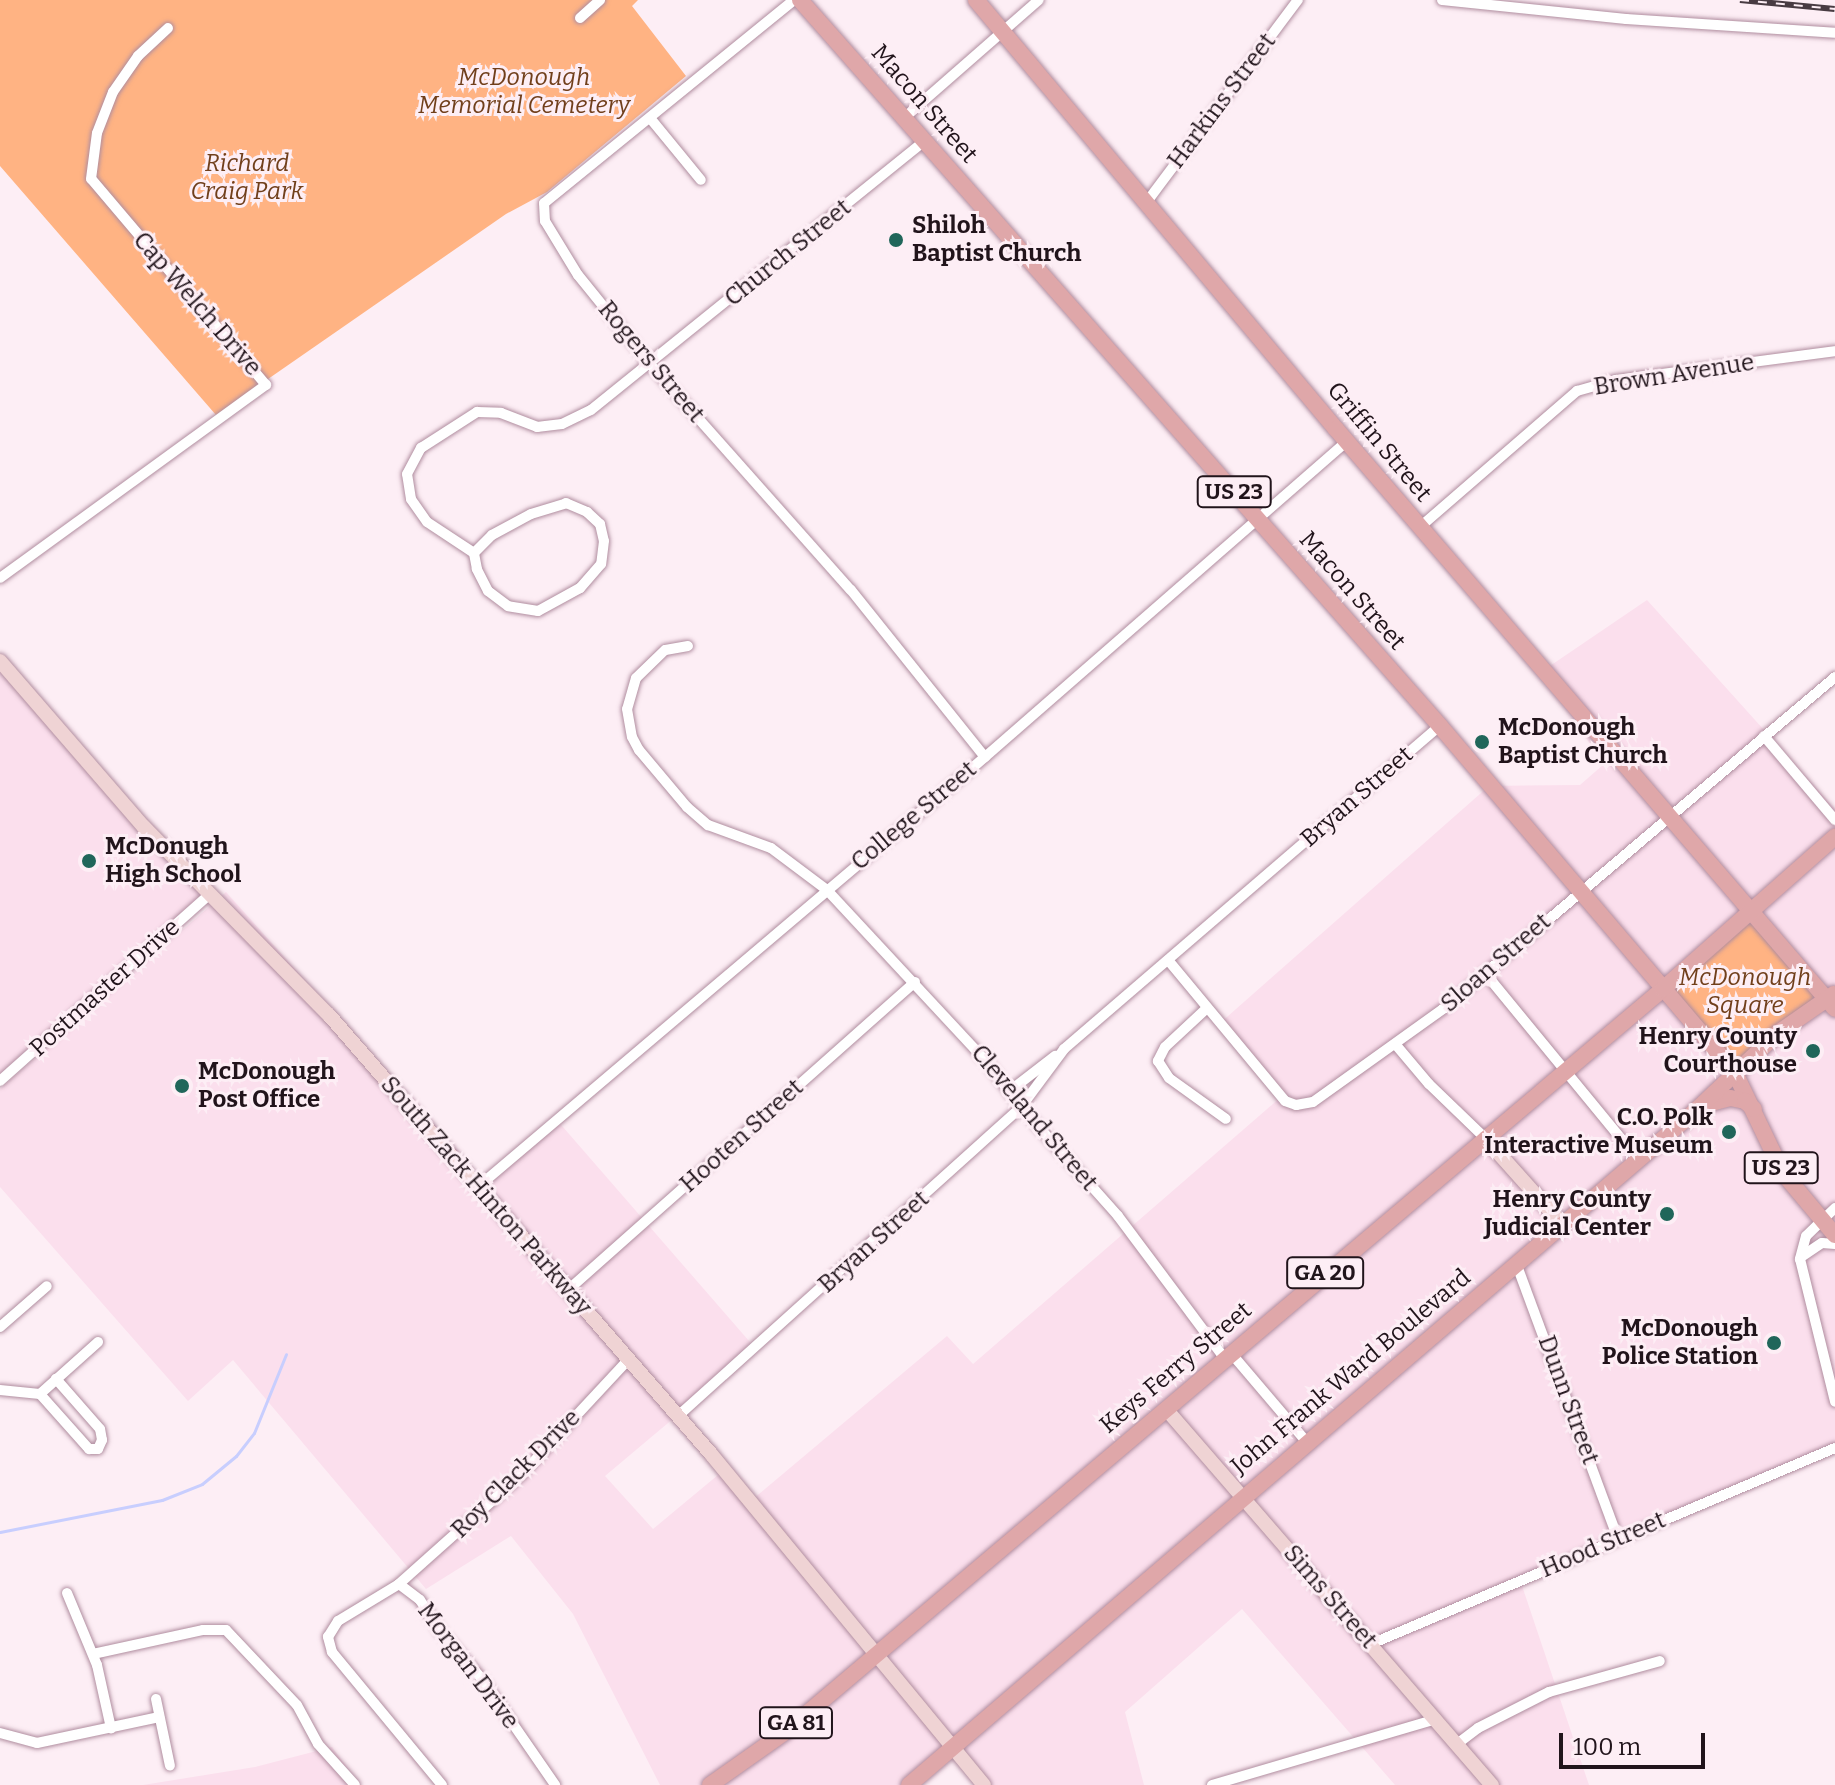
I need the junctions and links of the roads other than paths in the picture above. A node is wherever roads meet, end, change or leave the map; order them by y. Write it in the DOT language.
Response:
graph roads {
  1 [pos="600,0"];
  2 [pos="794,0"];
  3 [pos="800,0"];
  4 [pos="976,0"];
  5 [pos="1039,0"];
  6 [pos="1298,0"];
  7 [pos="1442,0"];
  8 [pos="580,18"];
  9 [pos="168,28"];
  10 [pos="1003,33"];
  11 [pos="1835,33"];
  12 [pos="650,118"];
  13 [pos="904,118"];
  14 [pos="924,141"];
  15 [pos="701,180"];
  16 [pos="1146,203"];
  17 [pos="1835,351"];
  18 [pos="650,364"];
  19 [pos="1347,441"];
  20 [pos="1257,519"];
  21 [pos="1420,527"];
  22 [pos="474,553"];
  23 [pos="0,578"];
  24 [pos="688,646"];
  25 [pos="0,661"];
  26 [pos="1835,677"];
  27 [pos="1440,726"];
  28 [pos="1764,736"];
  29 [pos="985,757"];
  30 [pos="1668,816"];
  31 [pos="1835,820"];
  32 [pos="1835,837"];
  33 [pos="827,890"];
  34 [pos="1580,890"];
  35 [pos="210,894"];
  36 [pos="1750,911"];
  37 [pos="1168,960"];
  38 [pos="1485,973"];
  39 [pos="915,982"];
  40 [pos="1663,989"];
  41 [pos="1832,1000"];
  42 [pos="1207,1008"];
  43 [pos="1396,1045"];
  44 [pos="1057,1056"];
  45 [pos="1564,1071"];
  46 [pos="1735,1073"];
  47 [pos="0,1081"];
  48 [pos="1011,1090"];
  49 [pos="1700,1106"];
  50 [pos="1021,1107"];
  51 [pos="1754,1109"];
  52 [pos="1226,1119"];
  53 [pos="1485,1138"];
  54 [pos="1638,1159"];
  55 [pos="479,1186"];
  56 [pos="1835,1208"];
  57 [pos="1820,1220"];
  58 [pos="1562,1224"];
  59 [pos="1835,1235"];
  60 [pos="1835,1244"];
  61 [pos="1800,1259"];
  62 [pos="1516,1263"];
  63 [pos="47,1286"];
  64 [pos="568,1290"];
  65 [pos="2,1320"];
  66 [pos="98,1342"];
  67 [pos="1228,1356"];
  68 [pos="629,1359"];
  69 [pos="56,1379"];
  70 [pos="0,1390"];
  71 [pos="40,1394"];
  72 [pos="1835,1402"];
  73 [pos="1166,1409"];
  74 [pos="678,1416"];
  75 [pos="1306,1441"];
  76 [pos="1835,1448"];
  77 [pos="1242,1496"];
  78 [pos="1618,1539"];
  79 [pos="399,1584"];
  80 [pos="67,1593"];
  81 [pos="1371,1644"];
  82 [pos="93,1654"];
  83 [pos="877,1654"];
  84 [pos="1660,1661"];
  85 [pos="156,1699"];
  86 [pos="159,1717"];
  87 [pos="1436,1719"];
  88 [pos="111,1728"];
  89 [pos="0,1733"];
  90 [pos="1457,1744"];
  91 [pos="952,1748"];
  92 [pos="170,1766"];
  93 [pos="355,1785"];
  94 [pos="442,1785"];
  95 [pos="555,1785"];
  96 [pos="710,1785"];
  97 [pos="909,1785"];
  98 [pos="984,1785"];
  99 [pos="1212,1785"];
  100 [pos="1492,1785"];
  1 -- 8 [label="street"];
  2 -- 12 [label="street, Rogers Street"];
  3 -- 13 [label="main road, Macon Street / US 23"];
  4 -- 10 [label="main road, Griffin Street"];
  5 -- 10 [label="street"];
  6 -- 16 [label="street, Harkins Street"];
  7 -- 11 [label="street"];
  9 -- 23 [label="street, Cap Welch Drive"];
  10 -- 13 [label="street"];
  10 -- 16 [label="main road, Griffin Street"];
  12 -- 15 [label="street"];
  12 -- 18 [label="street, Rogers Street"];
  13 -- 14 [label="main road, Macon Street / US 23"];
  14 -- 18 [label="street, Church Street"];
  14 -- 20 [label="main road, Macon Street / US 23"];
  16 -- 19 [label="main road, Griffin Street"];
  17 -- 21 [label="street, Brown Avenue"];
  18 -- 22 [label="street, Church Street"];
  18 -- 29 [label="street, Rogers Street"];
  19 -- 20 [label="street, College Street"];
  19 -- 21 [label="main road, Griffin Street"];
  20 -- 27 [label="main road, Macon Street / US 23"];
  20 -- 29 [label="street, College Street"];
  21 -- 30 [label="main road, Griffin Street"];
  22 -- 22 [label="street"];
  24 -- 33 [label="street, Cleveland Street"];
  25 -- 35 [label="main road, South Zack Hinton Parkway"];
  26 -- 28 [label="street, Sloan Street"];
  27 -- 34 [label="main road, Macon Street / US 23"];
  27 -- 37 [label="street, Bryan Street"];
  28 -- 30 [label="street, Sloan Street"];
  28 -- 31 [label="street"];
  29 -- 33 [label="street, College Street"];
  30 -- 34 [label="street, Sloan Street"];
  30 -- 36 [label="main road, Griffin Street"];
  32 -- 36 [label="main road, Keys Ferry Street / GA 20"];
  33 -- 39 [label="street, Cleveland Street"];
  33 -- 55 [label="street, College Street"];
  34 -- 38 [label="street, Sloan Street"];
  34 -- 40 [label="main road, Macon Street / US 23"];
  35 -- 47 [label="street, Postmaster Drive"];
  35 -- 55 [label="main road, South Zack Hinton Parkway"];
  36 -- 40 [label="main road, Keys Ferry Street / GA 20"];
  36 -- 41 [label="main road, Griffin Street"];
  37 -- 42 [label="street, Sloan Street"];
  37 -- 44 [label="street, Bryan Street"];
  38 -- 43 [label="street, Sloan Street"];
  38 -- 45 [label="street"];
  39 -- 48 [label="street, Cleveland Street"];
  39 -- 64 [label="street, Hooten Street"];
  40 -- 45 [label="main road, Keys Ferry Street / GA 20"];
  40 -- 46 [label="main road, Macon Street / US 23"];
  41 -- 46 [label="main road, John Frank Ward Boulevard"];
  42 -- 43 [label="street, Sloan Street"];
  42 -- 52 [label="street"];
  43 -- 53 [label="street"];
  44 -- 48 [label="street, Bryan Street"];
  44 -- 50 [label="street, Bryan Street"];
  45 -- 53 [label="main road, Keys Ferry Street / GA 20"];
  45 -- 54 [label="street"];
  46 -- 49 [label="main road, John Frank Ward Boulevard"];
  46 -- 51 [label="main road, Macon Street / US 23"];
  48 -- 50 [label="street, Cleveland Street"];
  49 -- 51 [label="main road"];
  49 -- 54 [label="main road, John Frank Ward Boulevard"];
  50 -- 67 [label="street, Cleveland Street"];
  50 -- 74 [label="street, Bryan Street"];
  51 -- 57 [label="main road, Macon Street / US 23"];
  53 -- 58 [label="main road"];
  53 -- 67 [label="main road, Keys Ferry Street / GA 20"];
  54 -- 58 [label="main road, John Frank Ward Boulevard"];
  55 -- 64 [label="main road, South Zack Hinton Parkway"];
  56 -- 57 [label="street"];
  57 -- 59 [label="main road, Macon Street / US 23"];
  57 -- 61 [label="street"];
  58 -- 62 [label="main road, John Frank Ward Boulevard"];
  60 -- 61 [label="street"];
  61 -- 72 [label="street"];
  62 -- 75 [label="main road, John Frank Ward Boulevard"];
  62 -- 78 [label="street, Dunn Street"];
  63 -- 65 [label="street"];
  64 -- 68 [label="main road, South Zack Hinton Parkway"];
  66 -- 69 [label="street"];
  67 -- 73 [label="main road, Keys Ferry Street / GA 20"];
  67 -- 75 [label="street, Cleveland Street"];
  68 -- 74 [label="main road, South Zack Hinton Parkway"];
  68 -- 79 [label="street, Roy Clack Drive"];
  69 -- 71 [label="street"];
  69 -- 71 [label="street"];
  70 -- 71 [label="street"];
  73 -- 77 [label="main road, Sims Street"];
  73 -- 83 [label="main road, Keys Ferry Street / GA 20"];
  74 -- 83 [label="main road, South Zack Hinton Parkway"];
  75 -- 77 [label="main road, John Frank Ward Boulevard"];
  76 -- 78 [label="street, Hood Street"];
  77 -- 81 [label="main road, Sims Street"];
  77 -- 91 [label="main road, John Frank Ward Boulevard"];
  78 -- 81 [label="street, Hood Street"];
  79 -- 94 [label="street, Morgan Drive"];
  79 -- 95 [label="street, Morgan Drive"];
  80 -- 82 [label="street"];
  81 -- 87 [label="main road, Sims Street"];
  82 -- 88 [label="street"];
  82 -- 93 [label="street"];
  83 -- 91 [label="main road, South Zack Hinton Parkway"];
  83 -- 96 [label="main road, GA 81"];
  84 -- 90 [label="street"];
  85 -- 86 [label="street"];
  86 -- 88 [label="street"];
  86 -- 92 [label="street"];
  87 -- 90 [label="main road, Sims Street"];
  87 -- 99 [label="street"];
  88 -- 89 [label="street"];
  90 -- 100 [label="main road, Sims Street"];
  91 -- 97 [label="main road, John Frank Ward Boulevard"];
  91 -- 98 [label="main road, South Zack Hinton Parkway"];
}
